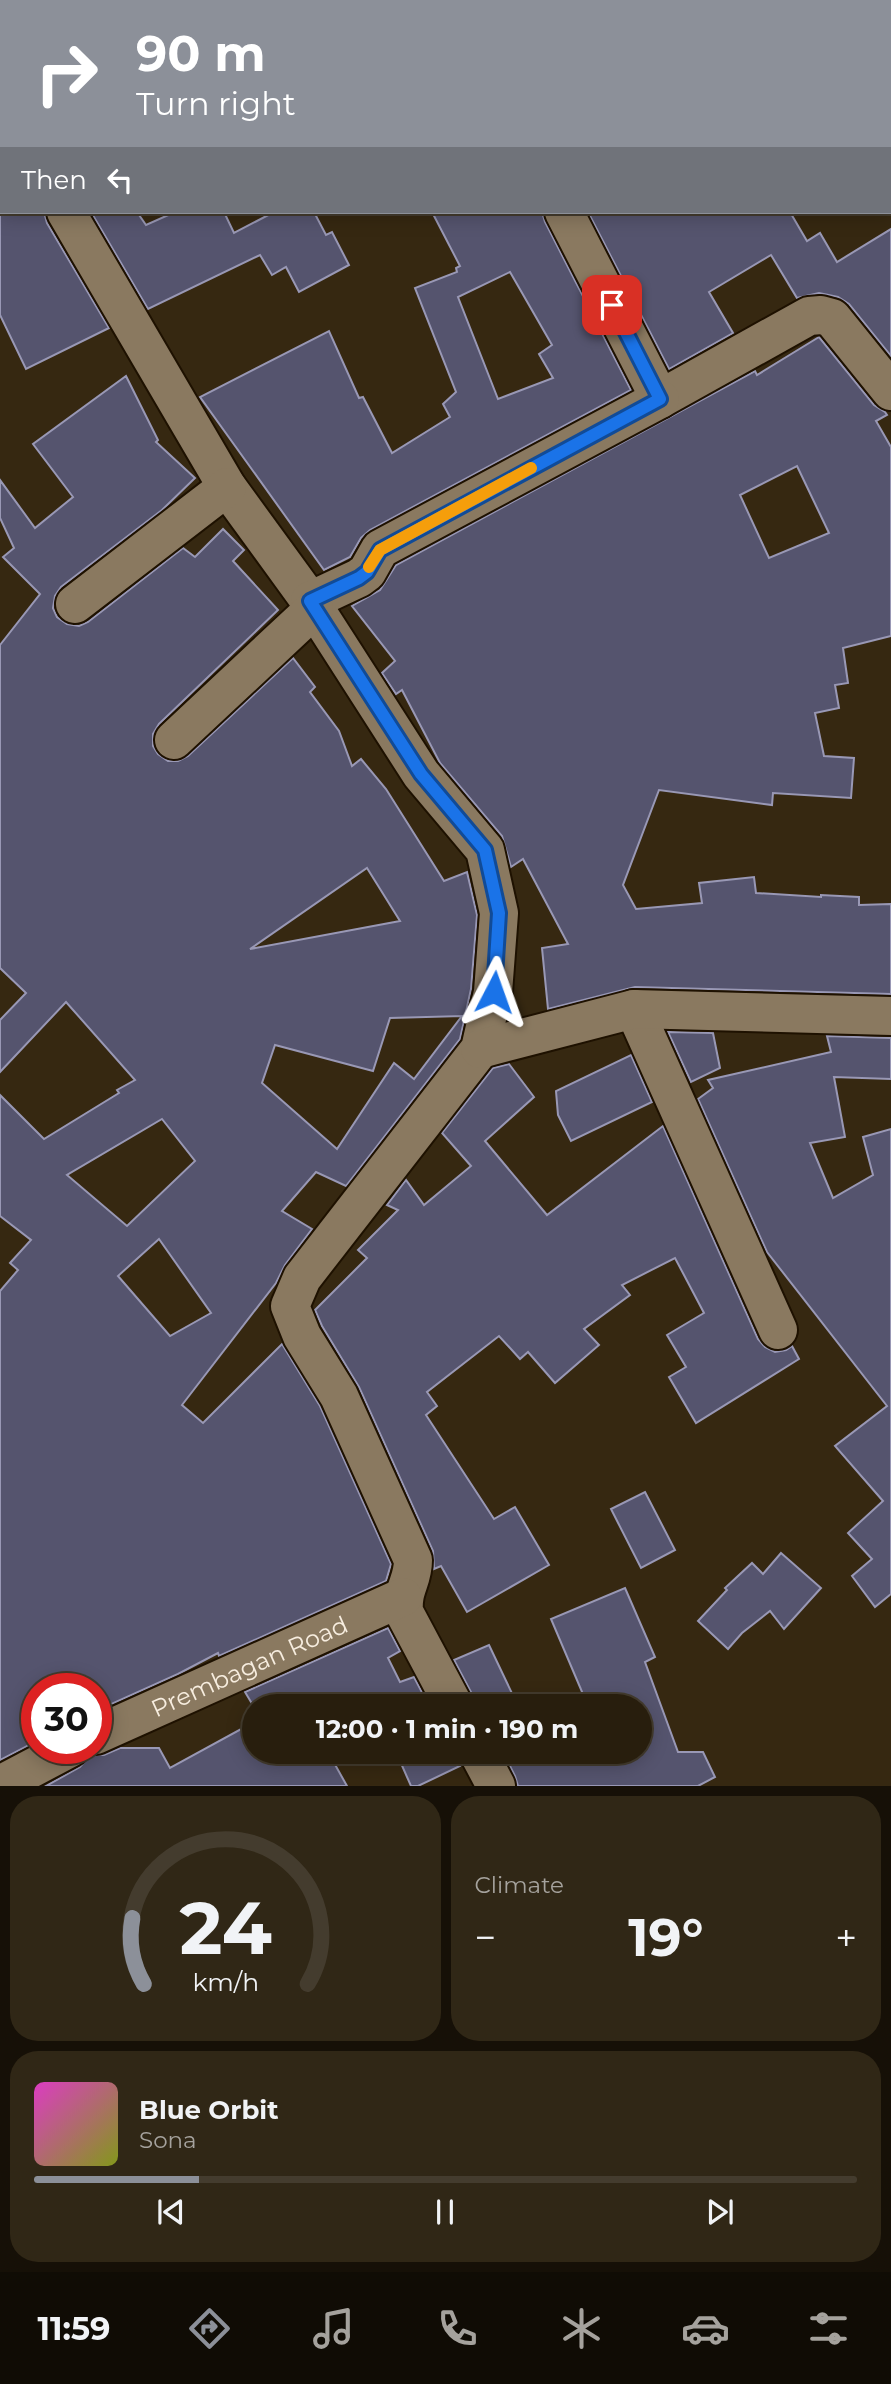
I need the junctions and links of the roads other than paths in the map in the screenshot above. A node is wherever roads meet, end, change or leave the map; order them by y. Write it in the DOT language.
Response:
graph roads {
  1 [pos="67,214"];
  2 [pos="565,214"];
  3 [pos="888,381"];
  4 [pos="660,399"];
  5 [pos="227,487"];
  6 [pos="75,604"];
  7 [pos="312,605"];
  8 [pos="174,740"];
  9 [pos="634,1009"];
  10 [pos="891,1016"];
  11 [pos="480,1049"];
  12 [pos="778,1330"];
  13 [pos="403,1597"];
  14 [pos="448,1694"];
  15 [pos="112,1728"];
  16 [pos="63,1764"];
  17 [pos="484,1764"];
  18 [pos="0,1785"];
  19 [pos="496,1786"];
  1 -- 5 [label="street"];
  2 -- 4 [label="street"];
  3 -- 4 [label="street"];
  4 -- 7 [label="street"];
  5 -- 6 [label="street"];
  5 -- 7 [label="street"];
  7 -- 8 [label="street"];
  7 -- 11 [label="street"];
  9 -- 10 [label="street"];
  9 -- 11 [label="street"];
  9 -- 12 [label="street"];
  11 -- 13 [label="street"];
  13 -- 14 [label="street"];
  13 -- 15 [label="street, Prembagan Road"];
  16 -- 18 [label="street"];
  17 -- 19 [label="street"];
}
